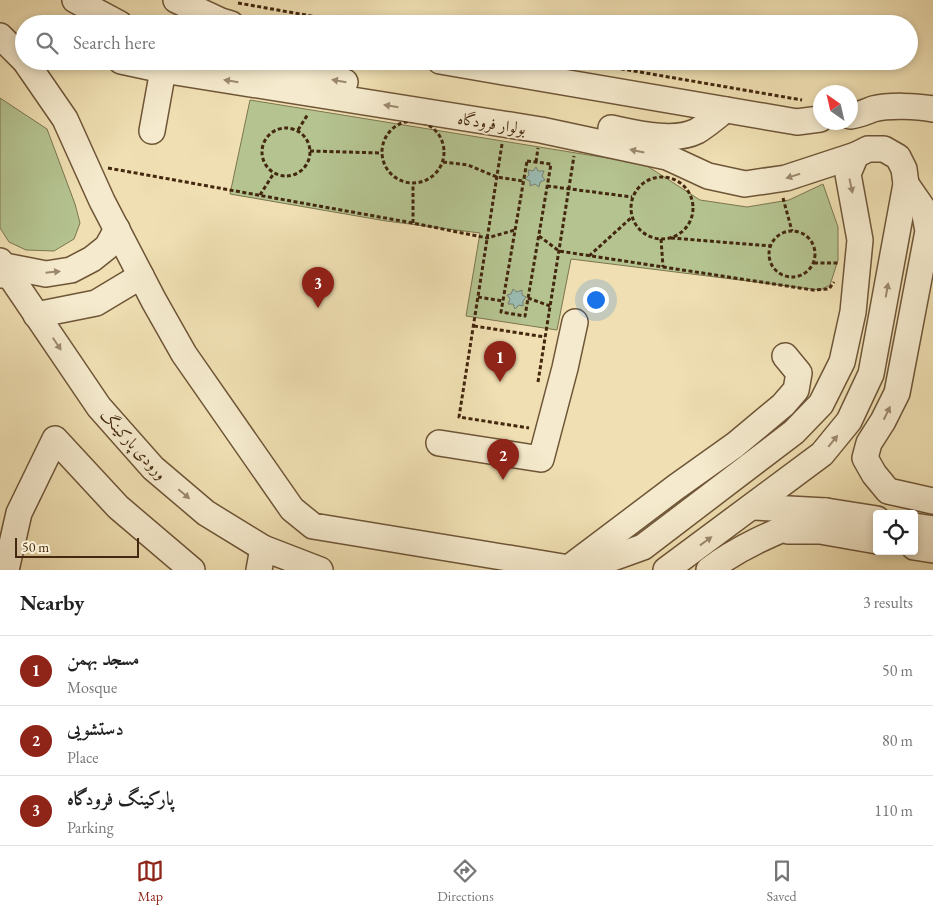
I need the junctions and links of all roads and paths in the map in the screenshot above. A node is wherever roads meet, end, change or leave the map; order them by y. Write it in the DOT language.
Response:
graph roads {
  1 [pos="75,0"];
  2 [pos="176,0"];
  3 [pos="103,15"];
  4 [pos="226,15"];
  5 [pos="0,32"];
  6 [pos="0,36"];
  7 [pos="15,36"];
  8 [pos="15,50"];
  9 [pos="32,70"];
  10 [pos="163,70"];
  11 [pos="280,70"];
  12 [pos="492,70"];
  13 [pos="620,70"];
  14 [pos="813,109"];
  15 [pos="933,109"];
  16 [pos="725,110"];
  17 [pos="813,112"];
  18 [pos="858,115"];
  19 [pos="152,131"];
  20 [pos="503,139"];
  21 [pos="310,151"];
  22 [pos="574,151"];
  23 [pos="382,153"];
  24 [pos="856,155"];
  25 [pos="443,162"];
  26 [pos="85,164"];
  27 [pos="274,173"];
  28 [pos="497,177"];
  29 [pos="523,181"];
  30 [pos="413,184"];
  31 [pos="906,184"];
  32 [pos="547,186"];
  33 [pos="569,188"];
  34 [pos="260,195"];
  35 [pos="783,196"];
  36 [pos="632,198"];
  37 [pos="632,217"];
  38 [pos="413,223"];
  39 [pos="117,229"];
  40 [pos="515,230"];
  41 [pos="792,231"];
  42 [pos="539,236"];
  43 [pos="487,238"];
  44 [pos="671,238"];
  45 [pos="661,239"];
  46 [pos="770,246"];
  47 [pos="559,251"];
  48 [pos="589,256"];
  49 [pos="843,256"];
  50 [pos="814,263"];
  51 [pos="842,263"];
  52 [pos="663,267"];
  53 [pos="2,268"];
  54 [pos="840,271"];
  55 [pos="141,276"];
  56 [pos="792,278"];
  57 [pos="837,278"];
  58 [pos="791,287"];
  59 [pos="478,297"];
  60 [pos="528,298"];
  61 [pos="503,300"];
  62 [pos="550,306"];
  63 [pos="36,314"];
  64 [pos="574,322"];
  65 [pos="474,326"];
  66 [pos="546,338"];
  67 [pos="785,356"];
  68 [pos="538,383"];
  69 [pos="531,428"];
  70 [pos="439,443"];
  71 [pos="933,498"];
  72 [pos="754,506"];
  73 [pos="826,511"];
  74 [pos="873,518"];
  75 [pos="918,527"];
  76 [pos="933,529"];
  77 [pos="763,538"];
  78 [pos="873,539"];
  79 [pos="918,548"];
  80 [pos="933,550"];
  81 [pos="261,559"];
  82 [pos="13,564"];
  83 [pos="309,568"];
  84 [pos="569,568"];
  85 [pos="192,570"];
  86 [pos="666,570"];
  87 [pos="709,570"];
  1 -- 3 [label="lane"];
  2 -- 4 [label="lane"];
  5 -- 7 [label="lane"];
  6 -- 8 [label="lane"];
  9 -- 26 [label="lane"];
  10 -- 19 [label="lane"];
  24 -- 10 [label="lane, بولوار فرودگاه, one-way"];
  16 -- 11 [label="lane, one-way"];
  12 -- 16 [label="lane"];
  13 -- 14 [label="path"];
  15 -- 18 [label="lane"];
  16 -- 17 [label="lane"];
  20 -- 28 [label="path"];
  21 -- 23 [label="path"];
  21 -- 27 [label="path"];
  21 -- 27 [label="path"];
  22 -- 33 [label="path"];
  23 -- 25 [label="path"];
  23 -- 30 [label="path"];
  24 -- 31 [label="lane, بولوار فرودگاه"];
  24 -- 84 [label="lane, one-way"];
  25 -- 28 [label="path"];
  25 -- 30 [label="path"];
  26 -- 34 [label="path"];
  26 -- 39 [label="lane"];
  27 -- 34 [label="path"];
  28 -- 29 [label="path"];
  28 -- 43 [label="path"];
  29 -- 32 [label="path"];
  29 -- 40 [label="path"];
  30 -- 38 [label="path"];
  71 -- 31 [label="lane, one-way"];
  72 -- 31 [label="lane, one-way"];
  32 -- 33 [label="path"];
  32 -- 42 [label="path"];
  33 -- 36 [label="path"];
  33 -- 47 [label="path"];
  34 -- 38 [label="path"];
  35 -- 41 [label="path"];
  36 -- 37 [label="path"];
  36 -- 44 [label="path"];
  37 -- 45 [label="path"];
  37 -- 48 [label="path"];
  38 -- 43 [label="path"];
  53 -- 39 [label="lane, one-way"];
  39 -- 55 [label="lane"];
  40 -- 43 [label="path"];
  40 -- 61 [label="path"];
  41 -- 46 [label="path"];
  41 -- 50 [label="path"];
  42 -- 47 [label="path"];
  42 -- 60 [label="path"];
  43 -- 59 [label="path"];
  44 -- 45 [label="path"];
  44 -- 46 [label="path"];
  45 -- 52 [label="path"];
  46 -- 56 [label="path"];
  47 -- 48 [label="path"];
  47 -- 62 [label="path"];
  48 -- 52 [label="path"];
  49 -- 51 [label="path"];
  50 -- 51 [label="path"];
  50 -- 56 [label="path"];
  51 -- 54 [label="path"];
  52 -- 58 [label="path"];
  53 -- 63 [label="lane, ورودی پارکینگ"];
  55 -- 63 [label="lane"];
  55 -- 84 [label="lane"];
  56 -- 58 [label="path"];
  57 -- 58 [label="path"];
  59 -- 61 [label="path"];
  59 -- 65 [label="path"];
  60 -- 61 [label="path"];
  60 -- 62 [label="path"];
  62 -- 66 [label="path"];
  63 -- 81 [label="lane, ورودی پارکینگ, one-way"];
  64 -- 70 [label="lane"];
  65 -- 66 [label="path"];
  65 -- 69 [label="path"];
  66 -- 68 [label="path"];
  67 -- 84 [label="lane"];
  72 -- 73 [label="lane"];
  86 -- 72 [label="lane, one-way"];
  73 -- 74 [label="lane"];
  73 -- 77 [label="lane"];
  75 -- 76 [label="lane"];
  77 -- 78 [label="lane"];
  77 -- 87 [label="lane"];
  79 -- 80 [label="lane"];
  81 -- 83 [label="lane, ورودی پارکینگ"];
  82 -- 85 [label="lane"];
}
